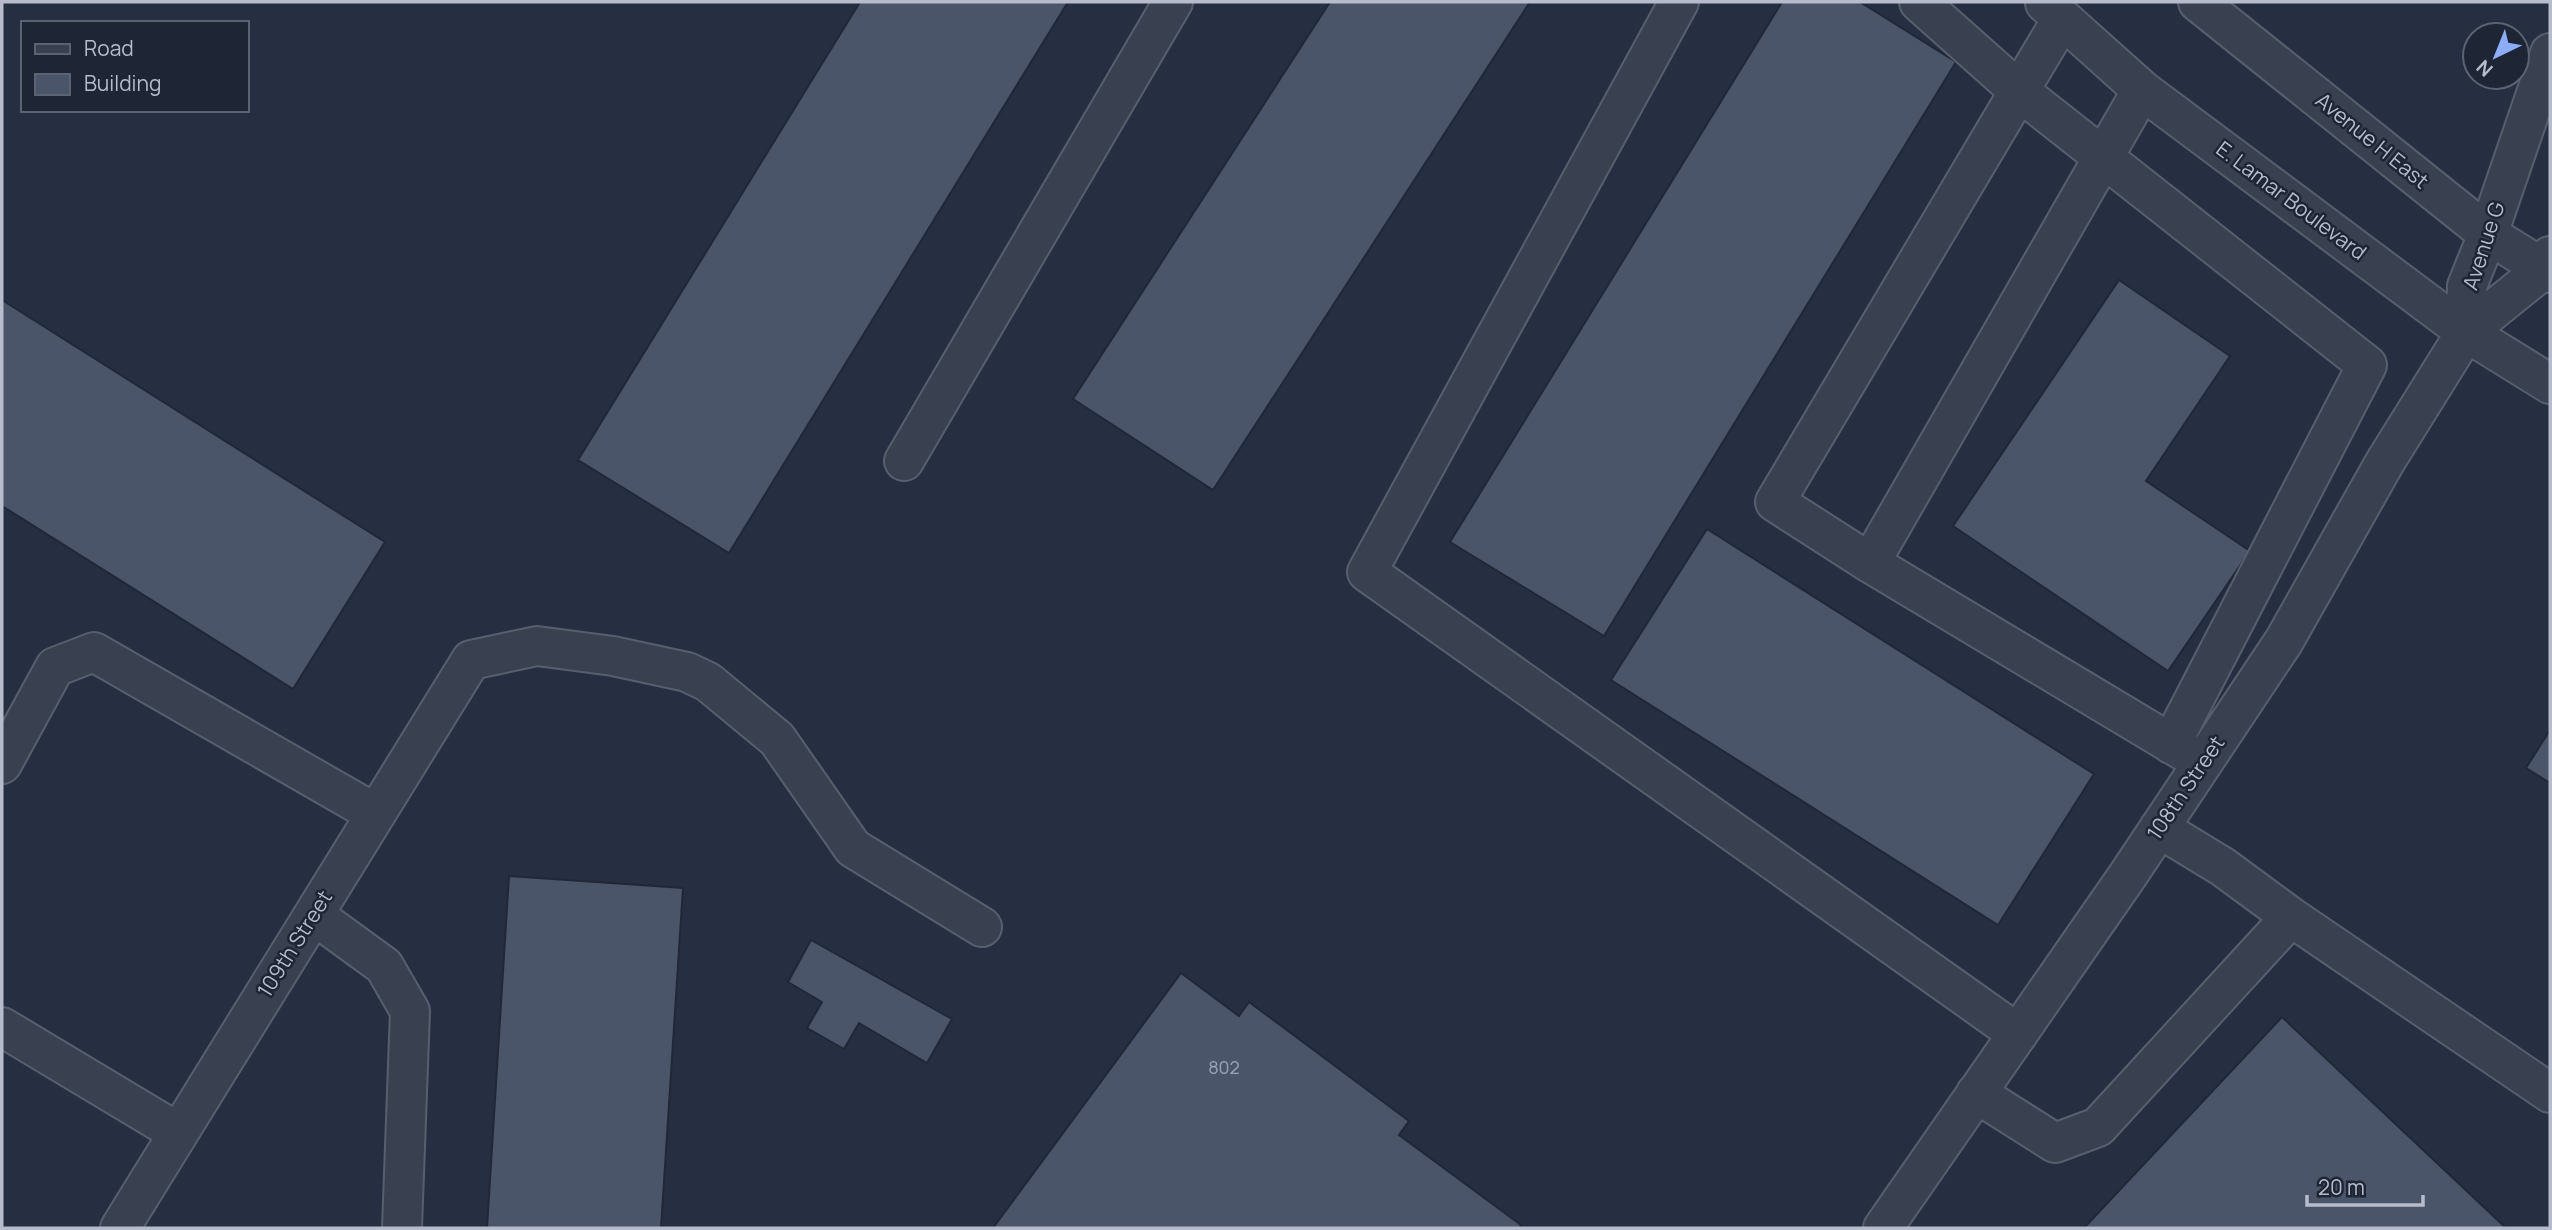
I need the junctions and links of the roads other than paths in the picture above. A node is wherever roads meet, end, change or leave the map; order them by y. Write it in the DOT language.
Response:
graph roads {
  1 [pos="1173,2"];
  2 [pos="1679,2"];
  3 [pos="1919,2"];
  4 [pos="2198,2"];
  5 [pos="2053,10"];
  6 [pos="2550,53"];
  7 [pos="2142,90"];
  8 [pos="2020,91"];
  9 [pos="2104,156"];
  10 [pos="2488,234"];
  11 [pos="2548,266"];
  12 [pos="2466,332"];
  13 [pos="2550,384"];
  14 [pos="904,461"];
  15 [pos="1870,563"];
  16 [pos="2187,753"];
  17 [pos="2,764"];
  18 [pos="376,814"];
  19 [pos="2160,828"];
  20 [pos="314,915"];
  21 [pos="2291,917"];
  22 [pos="982,927"];
  23 [pos="2,1027"];
  24 [pos="2018,1034"];
  25 [pos="1976,1093"];
  26 [pos="2550,1093"];
  27 [pos="177,1132"];
  28 [pos="120,1228"];
  29 [pos="402,1228"];
  30 [pos="1883,1228"];
  1 -- 14 [label="street"];
  2 -- 24 [label="street"];
  3 -- 8 [label="street"];
  4 -- 10 [label="street, Avenue H East"];
  5 -- 7 [label="street, E. Lamar Boulevard"];
  5 -- 8 [label="street"];
  6 -- 10 [label="street, Avenue G"];
  7 -- 9 [label="street"];
  7 -- 12 [label="street, E. Lamar Boulevard"];
  8 -- 9 [label="street"];
  8 -- 15 [label="street"];
  9 -- 15 [label="street"];
  9 -- 16 [label="street"];
  10 -- 11 [label="street, Avenue H East"];
  10 -- 12 [label="street, Avenue G"];
  11 -- 12 [label="street, Avenue G"];
  12 -- 13 [label="street, E. Lamar Boulevard"];
  12 -- 16 [label="street, 108th Street"];
  15 -- 16 [label="street"];
  16 -- 19 [label="street, 108th Street"];
  17 -- 18 [label="street"];
  18 -- 20 [label="street, 109th Street"];
  18 -- 22 [label="street, 109th Street"];
  19 -- 21 [label="street"];
  19 -- 24 [label="street, 108th Street"];
  20 -- 27 [label="street, 109th Street"];
  20 -- 29 [label="street"];
  21 -- 25 [label="street"];
  21 -- 26 [label="street"];
  23 -- 27 [label="street"];
  24 -- 25 [label="street, 108th Street"];
  25 -- 30 [label="street, 108th Street"];
  27 -- 28 [label="street, 109th Street"];
}
